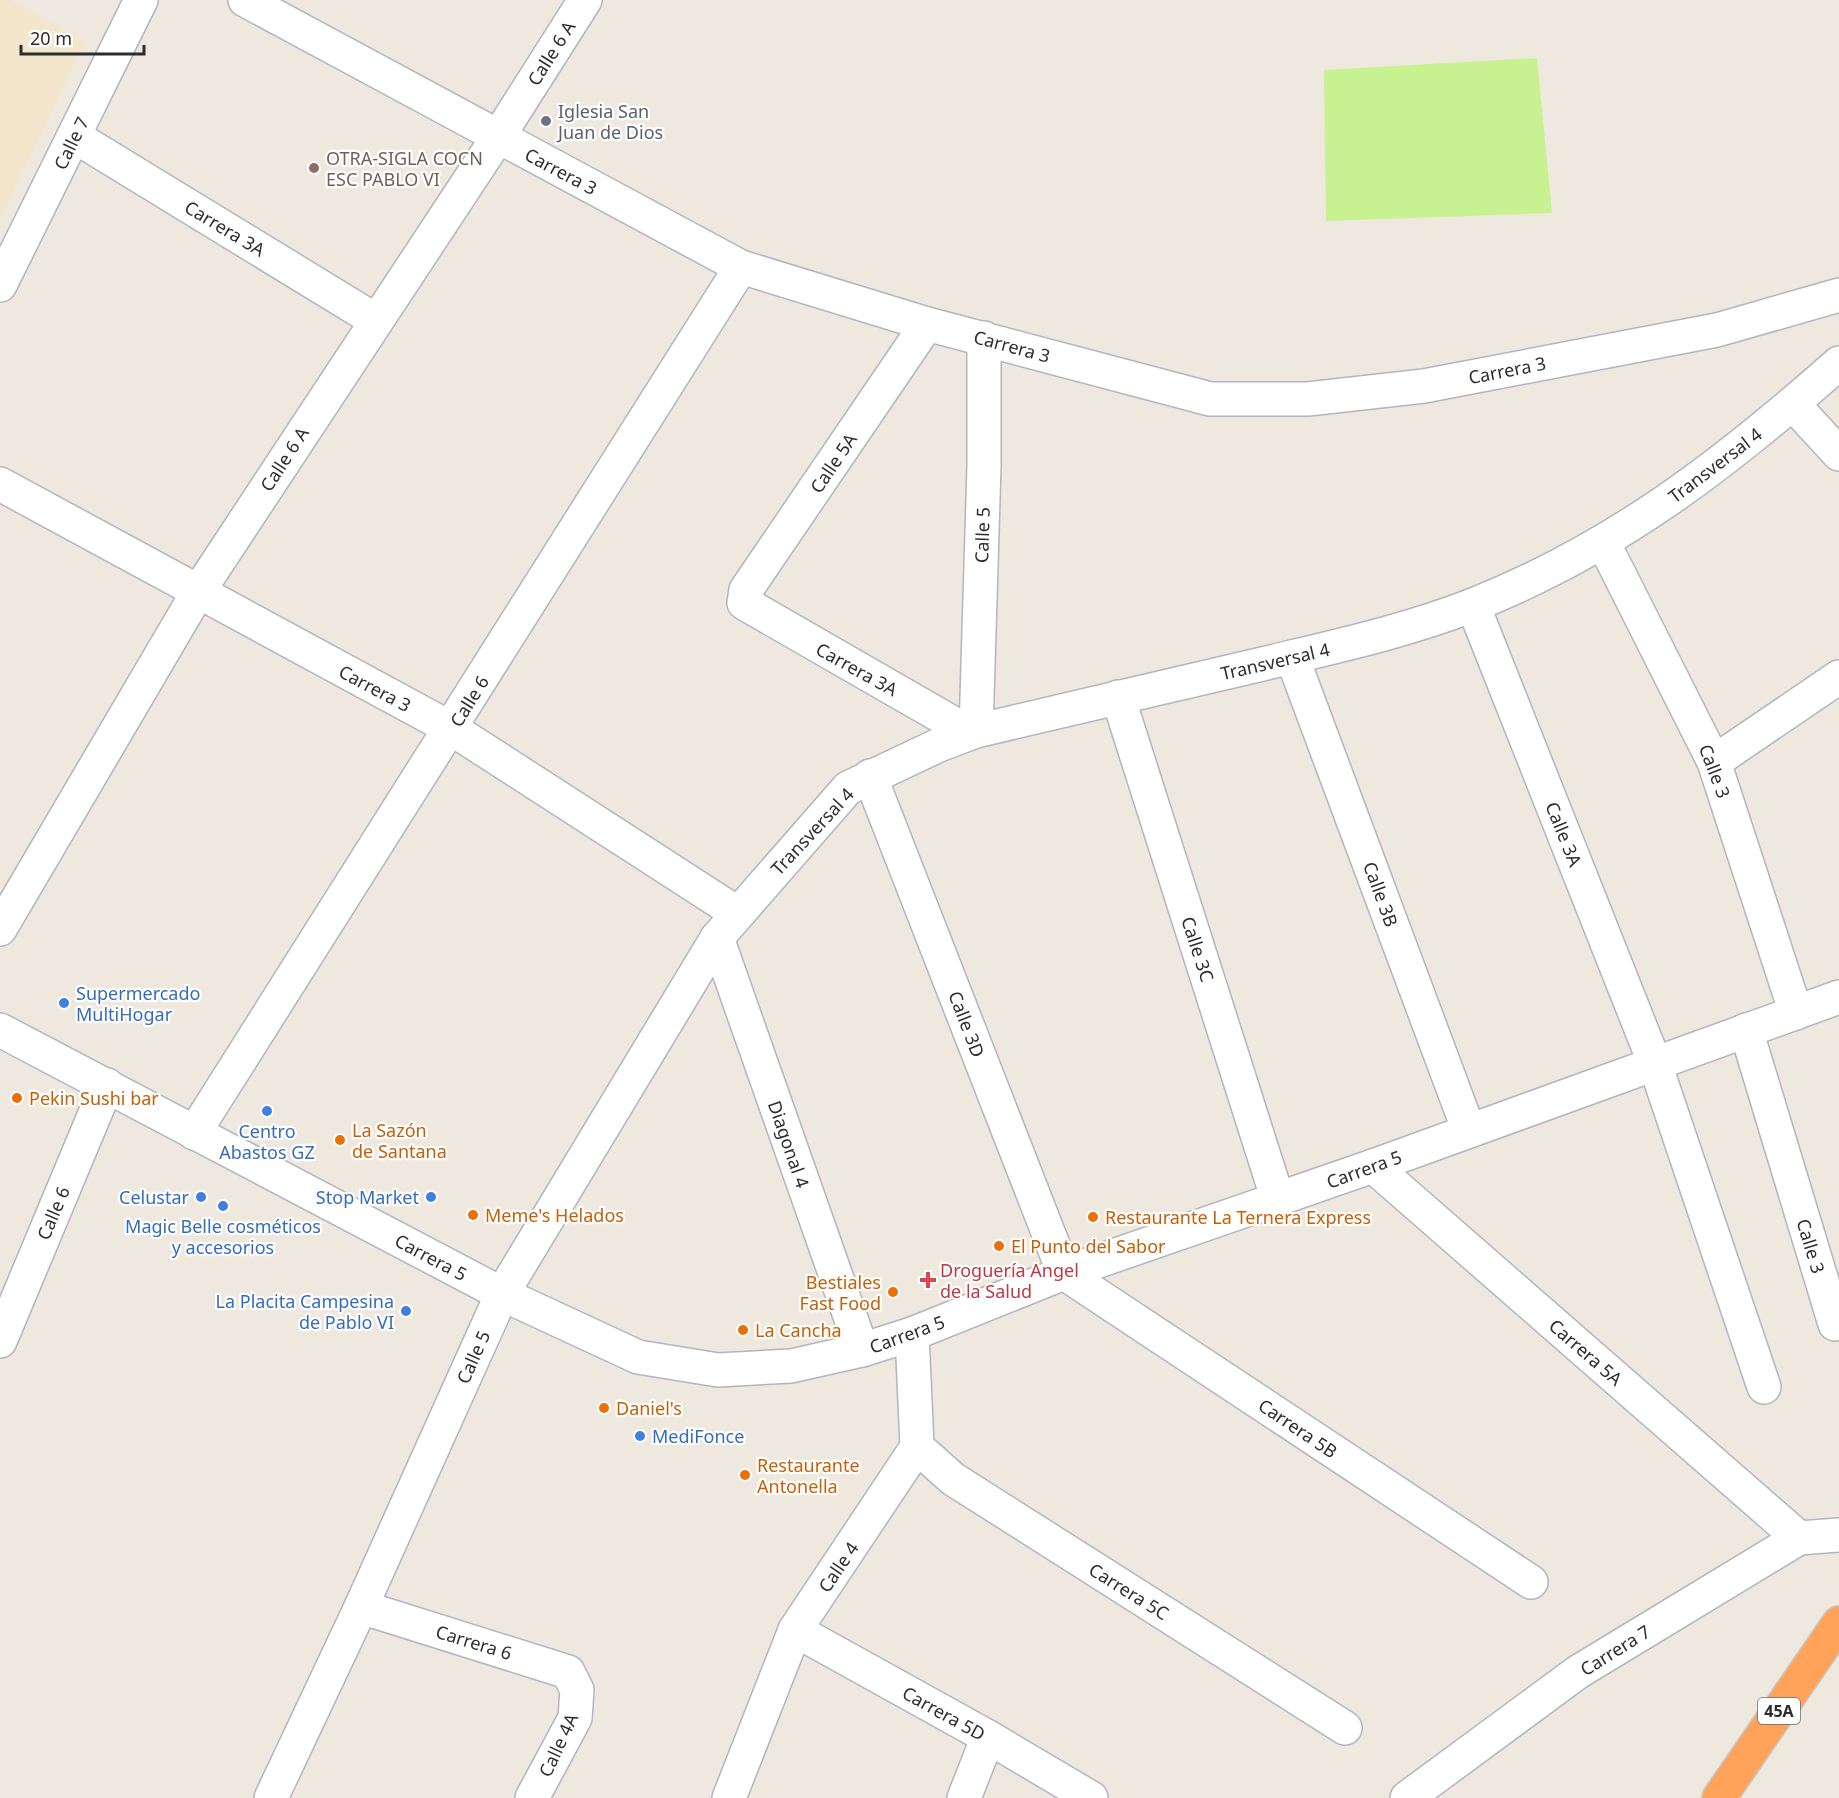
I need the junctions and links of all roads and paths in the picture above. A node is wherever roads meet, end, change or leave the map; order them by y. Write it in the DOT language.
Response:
graph roads {
  1 [pos="141,0"];
  2 [pos="245,0"];
  3 [pos="585,0"];
  4 [pos="74,136"];
  5 [pos="498,138"];
  6 [pos="741,267"];
  7 [pos="0,285"];
  8 [pos="1839,295"];
  9 [pos="375,320"];
  10 [pos="927,324"];
  11 [pos="984,338"];
  12 [pos="1839,363"];
  13 [pos="1793,404"];
  14 [pos="1839,454"];
  15 [pos="0,484"];
  16 [pos="1603,542"];
  17 [pos="198,592"];
  18 [pos="744,603"];
  19 [pos="1473,605"];
  20 [pos="1292,657"];
  21 [pos="1839,677"];
  22 [pos="1118,697"];
  23 [pos="452,729"];
  24 [pos="973,732"];
  25 [pos="1714,762"];
  26 [pos="870,776"];
  27 [pos="737,913"];
  28 [pos="0,929"];
  29 [pos="717,938"];
  30 [pos="1839,997"];
  31 [pos="1796,1013"];
  32 [pos="0,1029"];
  33 [pos="1746,1030"];
  34 [pos="1655,1064"];
  35 [pos="107,1085"];
  36 [pos="1469,1131"];
  37 [pos="194,1133"];
  38 [pos="1373,1166"];
  39 [pos="1278,1200"];
  40 [pos="1064,1273"];
  41 [pos="502,1294"];
  42 [pos="1835,1324"];
  43 [pos="912,1334"];
  44 [pos="0,1341"];
  45 [pos="862,1350"];
  46 [pos="1764,1387"];
  47 [pos="917,1447"];
  48 [pos="1839,1535"];
  49 [pos="1799,1538"];
  50 [pos="1531,1582"];
  51 [pos="362,1607"];
  52 [pos="1839,1623"];
  53 [pos="795,1630"];
  54 [pos="577,1690"];
  55 [pos="1345,1728"];
  56 [pos="988,1737"];
  57 [pos="271,1798"];
  58 [pos="532,1798"];
  59 [pos="729,1798"];
  60 [pos="964,1798"];
  61 [pos="1091,1798"];
  62 [pos="1407,1798"];
  63 [pos="1719,1798"];
  1 -- 4 [label="street, Calle 7"];
  2 -- 5 [label="street, Carrera 3"];
  3 -- 5 [label="street, Calle 6 A"];
  4 -- 7 [label="street, Calle 7"];
  4 -- 9 [label="street, Carrera 3A"];
  5 -- 6 [label="street, Carrera 3"];
  5 -- 9 [label="street, Calle 6 A"];
  6 -- 10 [label="street, Carrera 3"];
  6 -- 23 [label="street, Calle 6"];
  8 -- 11 [label="street, Carrera 3"];
  9 -- 17 [label="street, Calle 6 A"];
  10 -- 11 [label="street, Carrera 3"];
  10 -- 18 [label="street, Calle 5A"];
  11 -- 24 [label="street, Calle 5"];
  12 -- 13 [label="street, Transversal 4"];
  13 -- 14 [label="street"];
  13 -- 16 [label="street, Transversal 4"];
  15 -- 17 [label="street, Carrera 3"];
  16 -- 19 [label="street, Transversal 4"];
  16 -- 25 [label="street, Calle 3"];
  17 -- 23 [label="street, Carrera 3"];
  17 -- 28 [label="street, Calle 6 A"];
  18 -- 24 [label="street, Carrera 3A"];
  19 -- 20 [label="street, Transversal 4"];
  19 -- 34 [label="street, Calle 3A"];
  20 -- 22 [label="street, Transversal 4"];
  20 -- 36 [label="street, Calle 3B"];
  21 -- 25 [label="street"];
  22 -- 24 [label="street, Transversal 4"];
  22 -- 39 [label="street, Calle 3C"];
  23 -- 27 [label="street, Carrera 3"];
  23 -- 37 [label="street, Calle 6"];
  24 -- 26 [label="street, Transversal 4"];
  25 -- 31 [label="street, Calle 3"];
  26 -- 27 [label="street, Transversal 4"];
  26 -- 40 [label="street, Calle 3D"];
  27 -- 29 [label="street, Transversal 4"];
  29 -- 41 [label="street, Calle 5"];
  29 -- 45 [label="street, Diagonal 4"];
  30 -- 31 [label="street, Carrera 5"];
  31 -- 33 [label="street, Carrera 5"];
  32 -- 35 [label="street, Carrera 5"];
  33 -- 34 [label="street, Carrera 5"];
  33 -- 42 [label="street, Calle 3"];
  34 -- 36 [label="street, Carrera 5"];
  34 -- 46 [label="street"];
  35 -- 37 [label="street, Carrera 5"];
  35 -- 44 [label="street, Calle 6"];
  36 -- 38 [label="street, Carrera 5"];
  37 -- 41 [label="street, Carrera 5"];
  38 -- 39 [label="street, Carrera 5"];
  38 -- 49 [label="street, Carrera 5A"];
  39 -- 40 [label="street, Carrera 5"];
  40 -- 43 [label="street, Carrera 5"];
  40 -- 50 [label="street, Carrera 5B"];
  41 -- 45 [label="street, Carrera 5"];
  41 -- 51 [label="street, Calle 5"];
  43 -- 45 [label="street, Carrera 5"];
  43 -- 47 [label="street"];
  47 -- 53 [label="street, Calle 4"];
  47 -- 55 [label="street, Carrera 5C"];
  48 -- 49 [label="street, Carrera 7"];
  49 -- 62 [label="street, Carrera 7"];
  51 -- 54 [label="street, Carrera 6"];
  51 -- 57 [label="street, Calle 5"];
  52 -- 63 [label="highway, 45A"];
  53 -- 56 [label="street, Carrera 5D"];
  53 -- 59 [label="street, Calle 4"];
  54 -- 58 [label="street, Calle 4A"];
  56 -- 60 [label="street"];
  56 -- 61 [label="street, Carrera 5D"];
}
